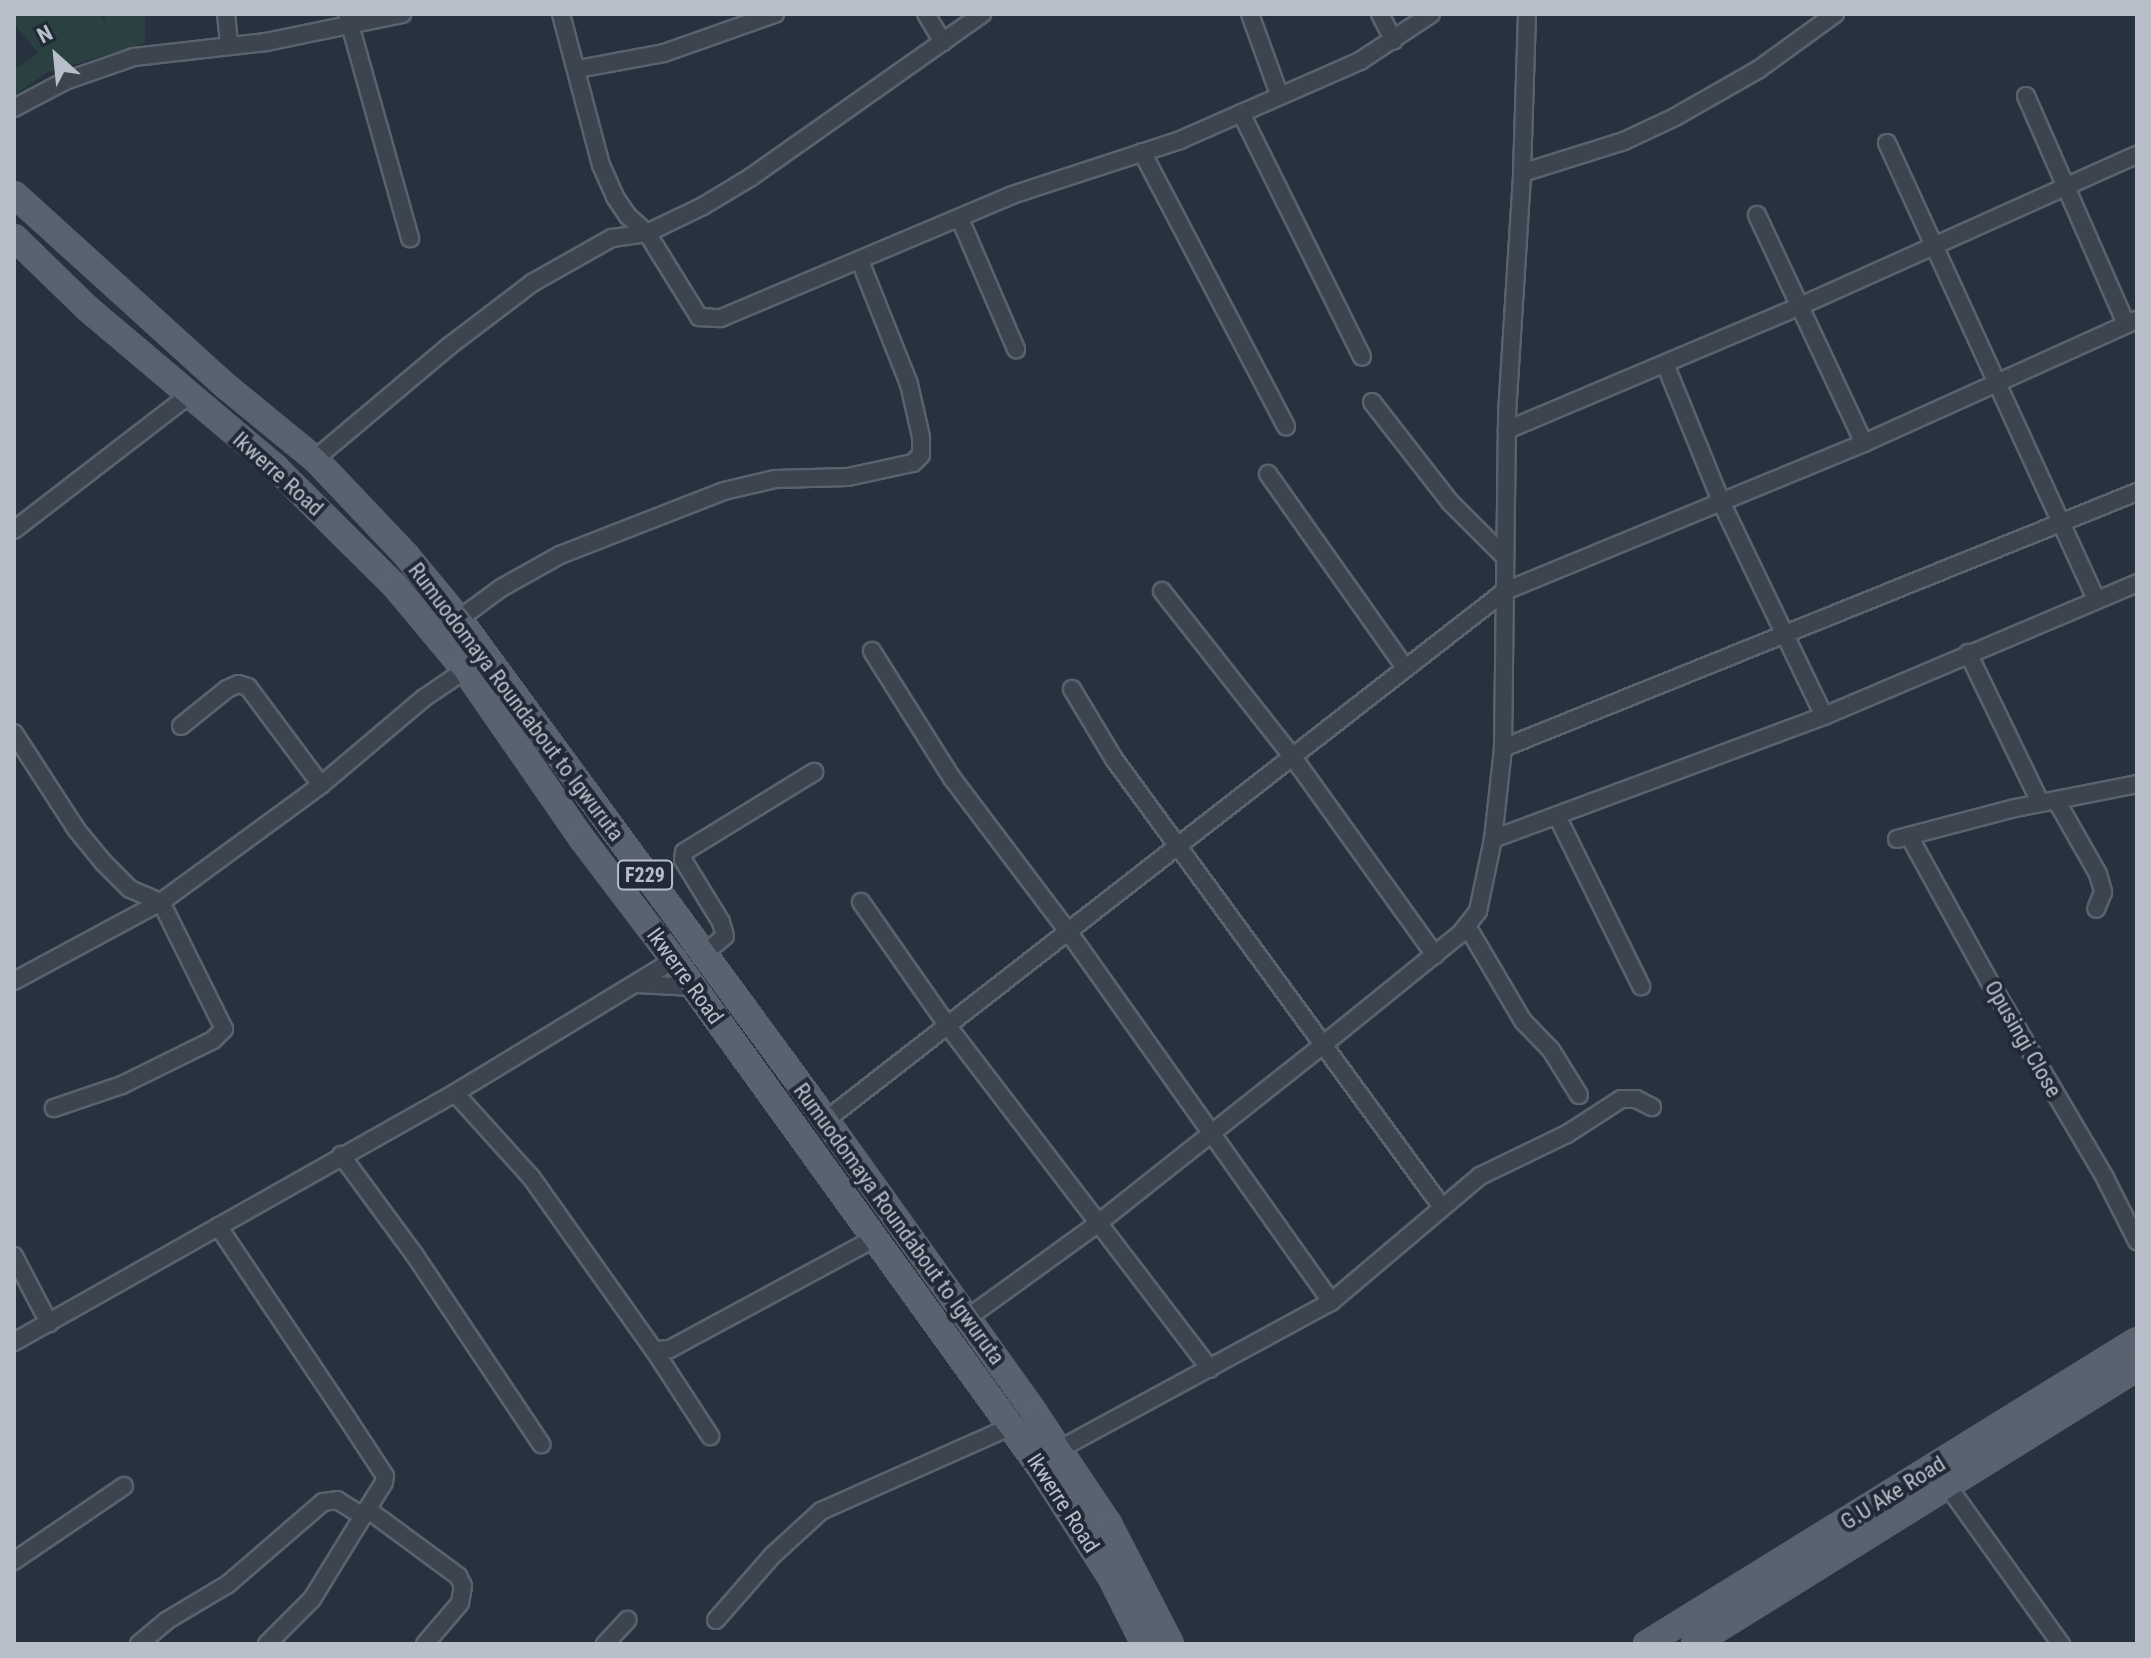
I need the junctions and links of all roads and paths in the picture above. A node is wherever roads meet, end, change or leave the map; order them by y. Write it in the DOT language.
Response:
graph roads {
  1 [pos="226,14"];
  2 [pos="402,14"];
  3 [pos="561,14"];
  4 [pos="775,14"];
  5 [pos="926,14"];
  6 [pos="982,14"];
  7 [pos="1250,14"];
  8 [pos="1380,14"];
  9 [pos="1431,14"];
  10 [pos="1527,14"];
  11 [pos="1835,14"];
  12 [pos="350,20"];
  13 [pos="1394,41"];
  14 [pos="943,42"];
  15 [pos="229,45"];
  16 [pos="578,69"];
  17 [pos="1279,94"];
  18 [pos="2026,96"];
  19 [pos="14,108"];
  20 [pos="1241,113"];
  21 [pos="1887,143"];
  22 [pos="1142,152"];
  23 [pos="2137,155"];
  24 [pos="1522,173"];
  25 [pos="2066,187"];
  26 [pos="14,194"];
  27 [pos="1757,215"];
  28 [pos="960,219"];
  29 [pos="647,233"];
  30 [pos="14,237"];
  31 [pos="410,238"];
  32 [pos="1932,246"];
  33 [pos="860,261"];
  34 [pos="106,279"];
  35 [pos="1798,307"];
  36 [pos="87,308"];
  37 [pos="2132,322"];
  38 [pos="1016,349"];
  39 [pos="1362,357"];
  40 [pos="1665,364"];
  41 [pos="1996,384"];
  42 [pos="188,396"];
  43 [pos="1372,402"];
  44 [pos="1286,426"];
  45 [pos="1507,430"];
  46 [pos="1864,443"];
  47 [pos="315,459"];
  48 [pos="1268,474"];
  49 [pos="2137,492"];
  50 [pos="1722,504"];
  51 [pos="2062,524"];
  52 [pos="14,530"];
  53 [pos="1505,557"];
  54 [pos="2137,583"];
  55 [pos="1162,591"];
  56 [pos="1505,591"];
  57 [pos="2096,599"];
  58 [pos="459,619"];
  59 [pos="1783,636"];
  60 [pos="872,651"];
  61 [pos="1968,653"];
  62 [pos="1404,666"];
  63 [pos="465,670"];
  64 [pos="1072,689"];
  65 [pos="1824,716"];
  66 [pos="181,726"];
  67 [pos="14,733"];
  68 [pos="1503,748"];
  69 [pos="1292,756"];
  70 [pos="814,772"];
  71 [pos="2137,784"];
  72 [pos="321,785"];
  73 [pos="2048,801"];
  74 [pos="1557,816"];
  75 [pos="1493,839"];
  76 [pos="1180,844"];
  77 [pos="161,902"];
  78 [pos="861,902"];
  79 [pos="2096,909"];
  80 [pos="1467,926"];
  81 [pos="1067,930"];
  82 [pos="703,955"];
  83 [pos="1435,955"];
  84 [pos="674,960"];
  85 [pos="14,981"];
  86 [pos="636,984"];
  87 [pos="1641,986"];
  88 [pos="694,987"];
  89 [pos="947,1025"];
  90 [pos="1324,1044"];
  91 [pos="455,1093"];
  92 [pos="1579,1095"];
  93 [pos="1652,1107"];
  94 [pos="54,1108"];
  95 [pos="826,1120"];
  96 [pos="1210,1133"];
  97 [pos="341,1155"];
  98 [pos="1442,1207"];
  99 [pos="1097,1224"];
  100 [pos="218,1226"];
  101 [pos="875,1238"];
  102 [pos="2137,1241"];
  103 [pos="14,1256"];
  104 [pos="1331,1302"];
  105 [pos="966,1319"];
  106 [pos="49,1323"];
  107 [pos="2137,1340"];
  108 [pos="14,1342"];
  109 [pos="654,1350"];
  110 [pos="2137,1368"];
  111 [pos="1210,1369"];
  112 [pos="1012,1426"];
  113 [pos="710,1436"];
  114 [pos="541,1444"];
  115 [pos="1060,1449"];
  116 [pos="1947,1485"];
  117 [pos="124,1486"];
  118 [pos="365,1513"];
  119 [pos="14,1561"];
  120 [pos="627,1620"];
  121 [pos="716,1620"];
  122 [pos="139,1644"];
  123 [pos="267,1644"];
  124 [pos="425,1644"];
  125 [pos="605,1644"];
  126 [pos="1144,1644"];
  127 [pos="1171,1644"];
  128 [pos="1646,1644"];
  129 [pos="1694,1644"];
  130 [pos="2061,1644"];
  1 -- 15 [label="street"];
  2 -- 12 [label="street"];
  3 -- 16 [label="street"];
  4 -- 16 [label="street"];
  5 -- 14 [label="street"];
  6 -- 14 [label="street"];
  7 -- 17 [label="street"];
  8 -- 13 [label="street"];
  9 -- 13 [label="street"];
  10 -- 24 [label="street"];
  11 -- 24 [label="street"];
  12 -- 15 [label="street"];
  12 -- 31 [label="street"];
  13 -- 17 [label="street"];
  14 -- 29 [label="street"];
  15 -- 19 [label="street"];
  16 -- 29 [label="street"];
  17 -- 20 [label="street"];
  18 -- 25 [label="street"];
  20 -- 22 [label="street"];
  20 -- 39 [label="street"];
  21 -- 32 [label="street"];
  22 -- 28 [label="street"];
  22 -- 44 [label="street"];
  23 -- 25 [label="street"];
  24 -- 45 [label="street"];
  25 -- 32 [label="street"];
  25 -- 37 [label="street"];
  26 -- 34 [label="main road, Rumuodomaya Roundabout to Igwuruta / F229"];
  27 -- 35 [label="street"];
  28 -- 33 [label="street"];
  28 -- 38 [label="street"];
  29 -- 33 [label="street"];
  29 -- 47 [label="street"];
  30 -- 36 [label="main road, Ikwerre Road / F229"];
  32 -- 35 [label="street"];
  32 -- 41 [label="street"];
  33 -- 58 [label="street"];
  34 -- 36 [label="main road"];
  34 -- 47 [label="main road, Rumuodomaya Roundabout to Igwuruta / F229"];
  35 -- 40 [label="street"];
  35 -- 46 [label="street"];
  36 -- 42 [label="main road, Ikwerre Road / F229"];
  37 -- 41 [label="street"];
  40 -- 45 [label="street"];
  40 -- 50 [label="street"];
  41 -- 46 [label="street"];
  41 -- 51 [label="street"];
  42 -- 52 [label="street"];
  42 -- 63 [label="main road, Ikwerre Road / F229"];
  43 -- 53 [label="street"];
  45 -- 53 [label="street"];
  46 -- 50 [label="street"];
  47 -- 58 [label="main road, Rumuodomaya Roundabout to Igwuruta / F229"];
  48 -- 62 [label="street"];
  49 -- 51 [label="street"];
  50 -- 56 [label="street"];
  50 -- 59 [label="street"];
  51 -- 57 [label="street"];
  51 -- 59 [label="street"];
  53 -- 56 [label="street"];
  54 -- 57 [label="street"];
  55 -- 69 [label="street"];
  56 -- 62 [label="street"];
  56 -- 68 [label="street"];
  57 -- 61 [label="street"];
  58 -- 82 [label="main road, Rumuodomaya Roundabout to Igwuruta / F229"];
  59 -- 65 [label="street"];
  59 -- 68 [label="street"];
  60 -- 81 [label="street"];
  61 -- 65 [label="street"];
  61 -- 73 [label="street"];
  62 -- 69 [label="street"];
  63 -- 72 [label="street"];
  63 -- 84 [label="main road, Ikwerre Road / F229"];
  64 -- 76 [label="street"];
  65 -- 74 [label="street"];
  66 -- 72 [label="street"];
  67 -- 77 [label="street"];
  68 -- 75 [label="street"];
  69 -- 76 [label="street"];
  69 -- 83 [label="street"];
  70 -- 82 [label="street"];
  71 -- 73 [label="street"];
  72 -- 77 [label="street"];
  73 -- 79 [label="street"];
  73 -- 102 [label="street, Opusingi Close"];
  74 -- 75 [label="street"];
  74 -- 87 [label="street"];
  75 -- 80 [label="street"];
  76 -- 81 [label="street"];
  76 -- 90 [label="street"];
  77 -- 85 [label="street"];
  77 -- 94 [label="street"];
  78 -- 89 [label="street"];
  80 -- 83 [label="street"];
  80 -- 92 [label="street"];
  81 -- 89 [label="street"];
  81 -- 96 [label="street"];
  82 -- 95 [label="main road, Rumuodomaya Roundabout to Igwuruta / F229"];
  83 -- 90 [label="street"];
  84 -- 86 [label="street"];
  84 -- 88 [label="main road, Ikwerre Road / F229"];
  84 -- 95 [label="main road"];
  86 -- 88 [label="street"];
  86 -- 91 [label="street"];
  88 -- 101 [label="main road, Ikwerre Road / F229"];
  89 -- 95 [label="street"];
  89 -- 99 [label="street"];
  90 -- 96 [label="street"];
  90 -- 98 [label="street"];
  91 -- 97 [label="street"];
  91 -- 109 [label="street"];
  93 -- 98 [label="street"];
  95 -- 105 [label="main road, Rumuodomaya Roundabout to Igwuruta / F229"];
  96 -- 99 [label="street"];
  96 -- 104 [label="street"];
  97 -- 100 [label="street"];
  97 -- 114 [label="street"];
  98 -- 104 [label="street"];
  99 -- 105 [label="street"];
  99 -- 111 [label="street"];
  100 -- 106 [label="street"];
  100 -- 118 [label="street"];
  101 -- 109 [label="street"];
  101 -- 112 [label="main road, Ikwerre Road / F229"];
  103 -- 106 [label="street"];
  104 -- 111 [label="street"];
  105 -- 115 [label="main road, Rumuodomaya Roundabout to Igwuruta / F229"];
  106 -- 108 [label="street"];
  107 -- 128 [label="main road, G.U Ake Road"];
  109 -- 113 [label="street"];
  110 -- 116 [label="main road"];
  111 -- 115 [label="street"];
  112 -- 121 [label="street"];
  112 -- 126 [label="main road, Ikwerre Road / F229"];
  115 -- 127 [label="main road, Rumuodomaya Roundabout to Igwuruta / F229"];
  116 -- 129 [label="main road"];
  116 -- 130 [label="street"];
  117 -- 119 [label="street"];
  118 -- 122 [label="street"];
  118 -- 123 [label="street"];
  118 -- 124 [label="street"];
  120 -- 125 [label="street"];
}
